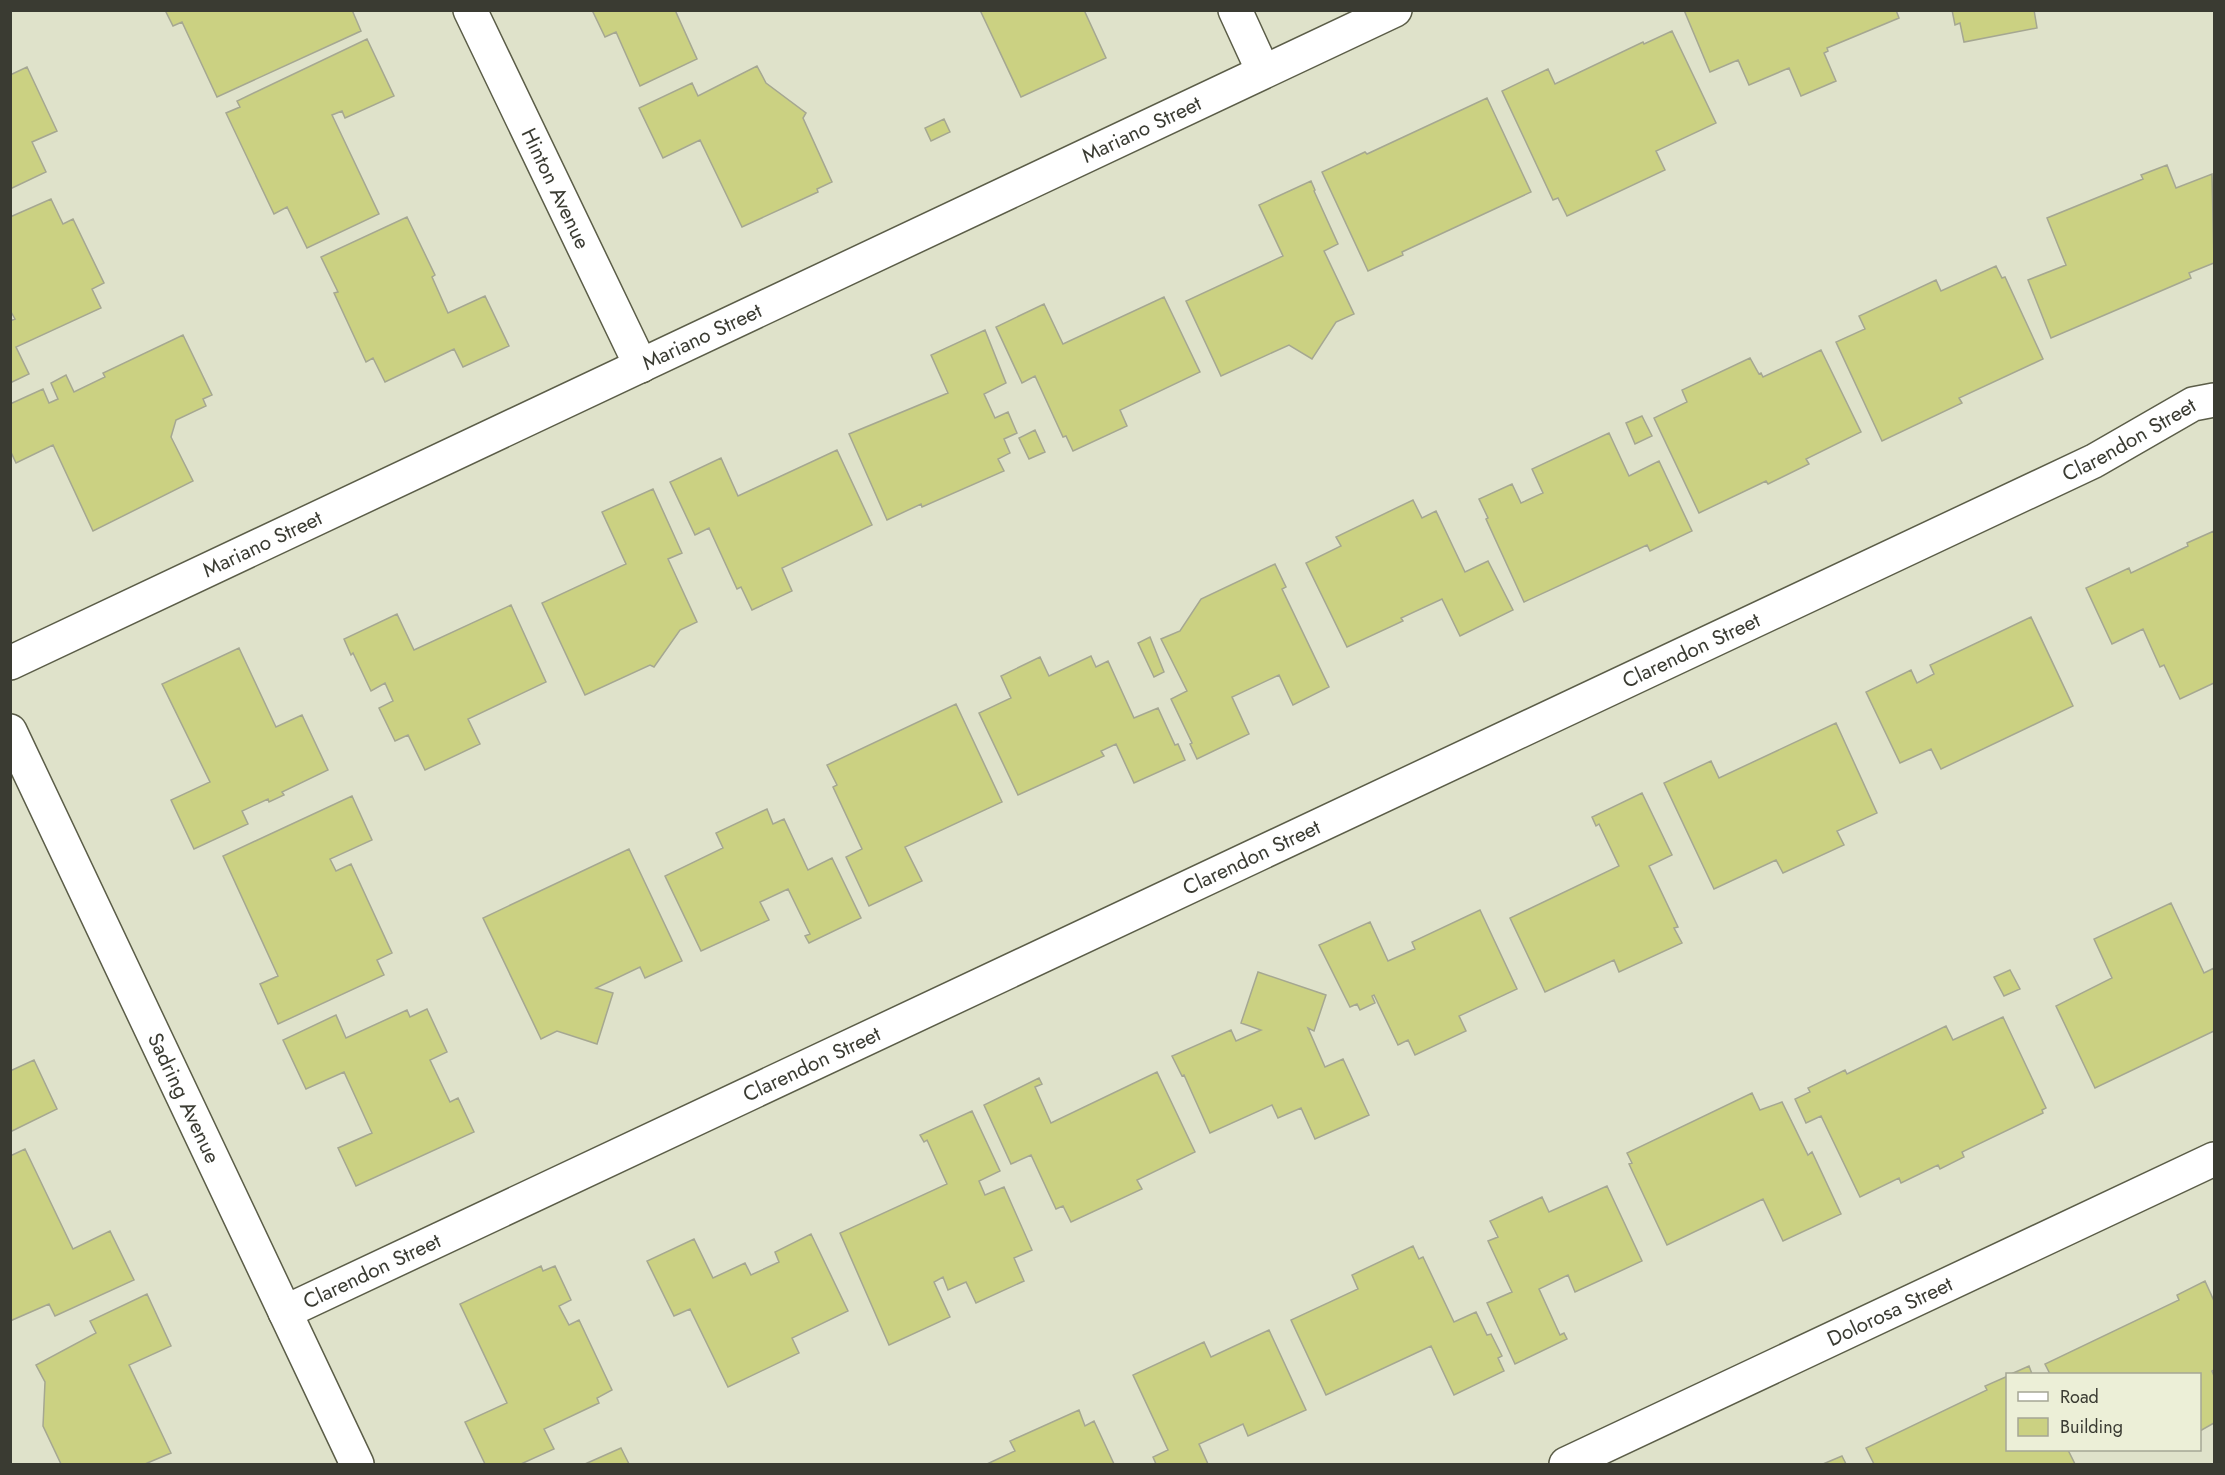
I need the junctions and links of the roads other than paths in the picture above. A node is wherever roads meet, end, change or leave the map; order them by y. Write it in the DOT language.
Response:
graph roads {
  1 [pos="470,10"];
  2 [pos="1235,10"];
  3 [pos="1395,10"];
  4 [pos="1263,71"];
  5 [pos="641,366"];
  6 [pos="2214,400"];
  7 [pos="10,663"];
  8 [pos="10,731"];
  9 [pos="2214,1159"];
  10 [pos="285,1312"];
  11 [pos="357,1464"];
  12 [pos="1566,1464"];
  1 -- 5 [label="street, Hinton Avenue"];
  2 -- 4 [label="street"];
  3 -- 4 [label="street, Mariano Street"];
  4 -- 5 [label="street, Mariano Street"];
  5 -- 7 [label="street, Mariano Street"];
  6 -- 10 [label="street, Clarendon Street"];
  8 -- 10 [label="street, Sadring Avenue"];
  9 -- 12 [label="street, Dolorosa Street"];
  10 -- 11 [label="street, Sadring Avenue"];
}
